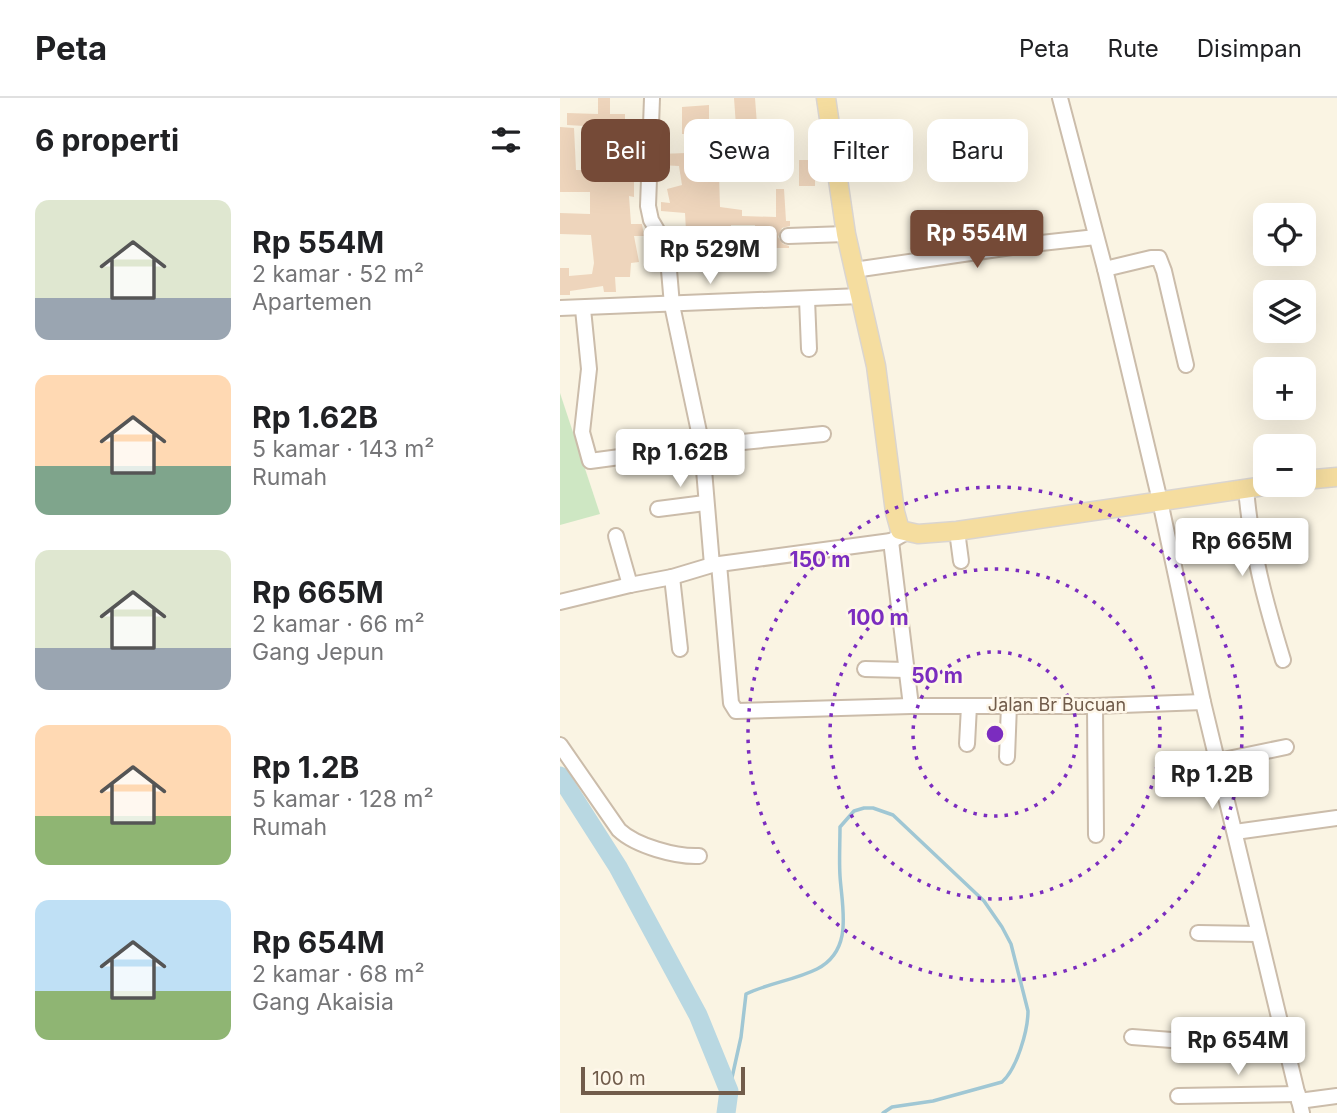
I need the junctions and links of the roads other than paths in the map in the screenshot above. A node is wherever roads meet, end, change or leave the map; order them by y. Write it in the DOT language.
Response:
graph roads {
  1 [pos="652,98"];
  2 [pos="826,98"];
  3 [pos="1060,98"];
  4 [pos="846,234"];
  5 [pos="788,236"];
  6 [pos="1096,237"];
  7 [pos="1105,269"];
  8 [pos="854,270"];
  9 [pos="861,296"];
  10 [pos="807,299"];
  11 [pos="672,305"];
  12 [pos="560,308"];
  13 [pos="583,309"];
  14 [pos="809,349"];
  15 [pos="1186,365"];
  16 [pos="823,434"];
  17 [pos="702,446"];
  18 [pos="1337,477"];
  19 [pos="1316,479"];
  20 [pos="1253,487"];
  21 [pos="1246,488"];
  22 [pos="1160,501"];
  23 [pos="705,503"];
  24 [pos="658,509"];
  25 [pos="957,531"];
  26 [pos="615,536"];
  27 [pos="898,537"];
  28 [pos="961,561"];
  29 [pos="716,565"];
  30 [pos="673,577"];
  31 [pos="630,585"];
  32 [pos="560,601"];
  33 [pos="680,649"];
  34 [pos="1283,660"];
  35 [pos="865,669"];
  36 [pos="906,670"];
  37 [pos="1203,702"];
  38 [pos="1009,705"];
  39 [pos="911,706"];
  40 [pos="969,706"];
  41 [pos="1095,706"];
  42 [pos="967,744"];
  43 [pos="560,745"];
  44 [pos="1286,747"];
  45 [pos="1007,757"];
  46 [pos="1218,761"];
  47 [pos="1337,818"];
  48 [pos="1235,832"];
  49 [pos="1096,835"];
  50 [pos="699,856"];
  51 [pos="1198,933"];
  52 [pos="1258,934"];
  53 [pos="1132,1038"];
  54 [pos="1284,1044"];
  55 [pos="1178,1096"];
  56 [pos="1337,1096"];
  57 [pos="1299,1103"];
  1 -- 11 [label="street"];
  2 -- 4 [label="main road"];
  3 -- 6 [label="street"];
  4 -- 5 [label="street"];
  4 -- 8 [label="main road"];
  6 -- 7 [label="street"];
  6 -- 8 [label="street"];
  7 -- 15 [label="street"];
  7 -- 22 [label="street"];
  8 -- 9 [label="main road"];
  9 -- 10 [label="street"];
  9 -- 27 [label="main road"];
  10 -- 11 [label="street"];
  10 -- 14 [label="street"];
  11 -- 13 [label="street"];
  11 -- 17 [label="street"];
  12 -- 13 [label="street"];
  13 -- 17 [label="street"];
  16 -- 17 [label="street"];
  17 -- 23 [label="street"];
  18 -- 19 [label="main road"];
  20 -- 21 [label="main road"];
  21 -- 22 [label="main road"];
  21 -- 34 [label="street"];
  22 -- 25 [label="main road"];
  22 -- 37 [label="street"];
  23 -- 24 [label="street"];
  23 -- 29 [label="street"];
  25 -- 27 [label="main road"];
  25 -- 28 [label="street"];
  26 -- 31 [label="street"];
  27 -- 29 [label="street"];
  27 -- 36 [label="street"];
  29 -- 30 [label="street"];
  29 -- 39 [label="street, Jalan Br Bucuan"];
  30 -- 31 [label="street"];
  30 -- 33 [label="street"];
  31 -- 32 [label="street"];
  35 -- 36 [label="street"];
  36 -- 39 [label="street"];
  37 -- 41 [label="street, Jalan Br Bucuan"];
  37 -- 46 [label="street"];
  38 -- 40 [label="street, Jalan Br Bucuan"];
  38 -- 41 [label="street, Jalan Br Bucuan"];
  38 -- 45 [label="street"];
  39 -- 40 [label="street, Jalan Br Bucuan"];
  40 -- 42 [label="street"];
  41 -- 49 [label="street"];
  43 -- 50 [label="street"];
  44 -- 46 [label="street"];
  46 -- 48 [label="street"];
  47 -- 48 [label="street"];
  48 -- 52 [label="street"];
  51 -- 52 [label="street"];
  52 -- 54 [label="street"];
  53 -- 54 [label="street"];
  54 -- 57 [label="street"];
  55 -- 57 [label="street"];
  56 -- 57 [label="street"];
}
